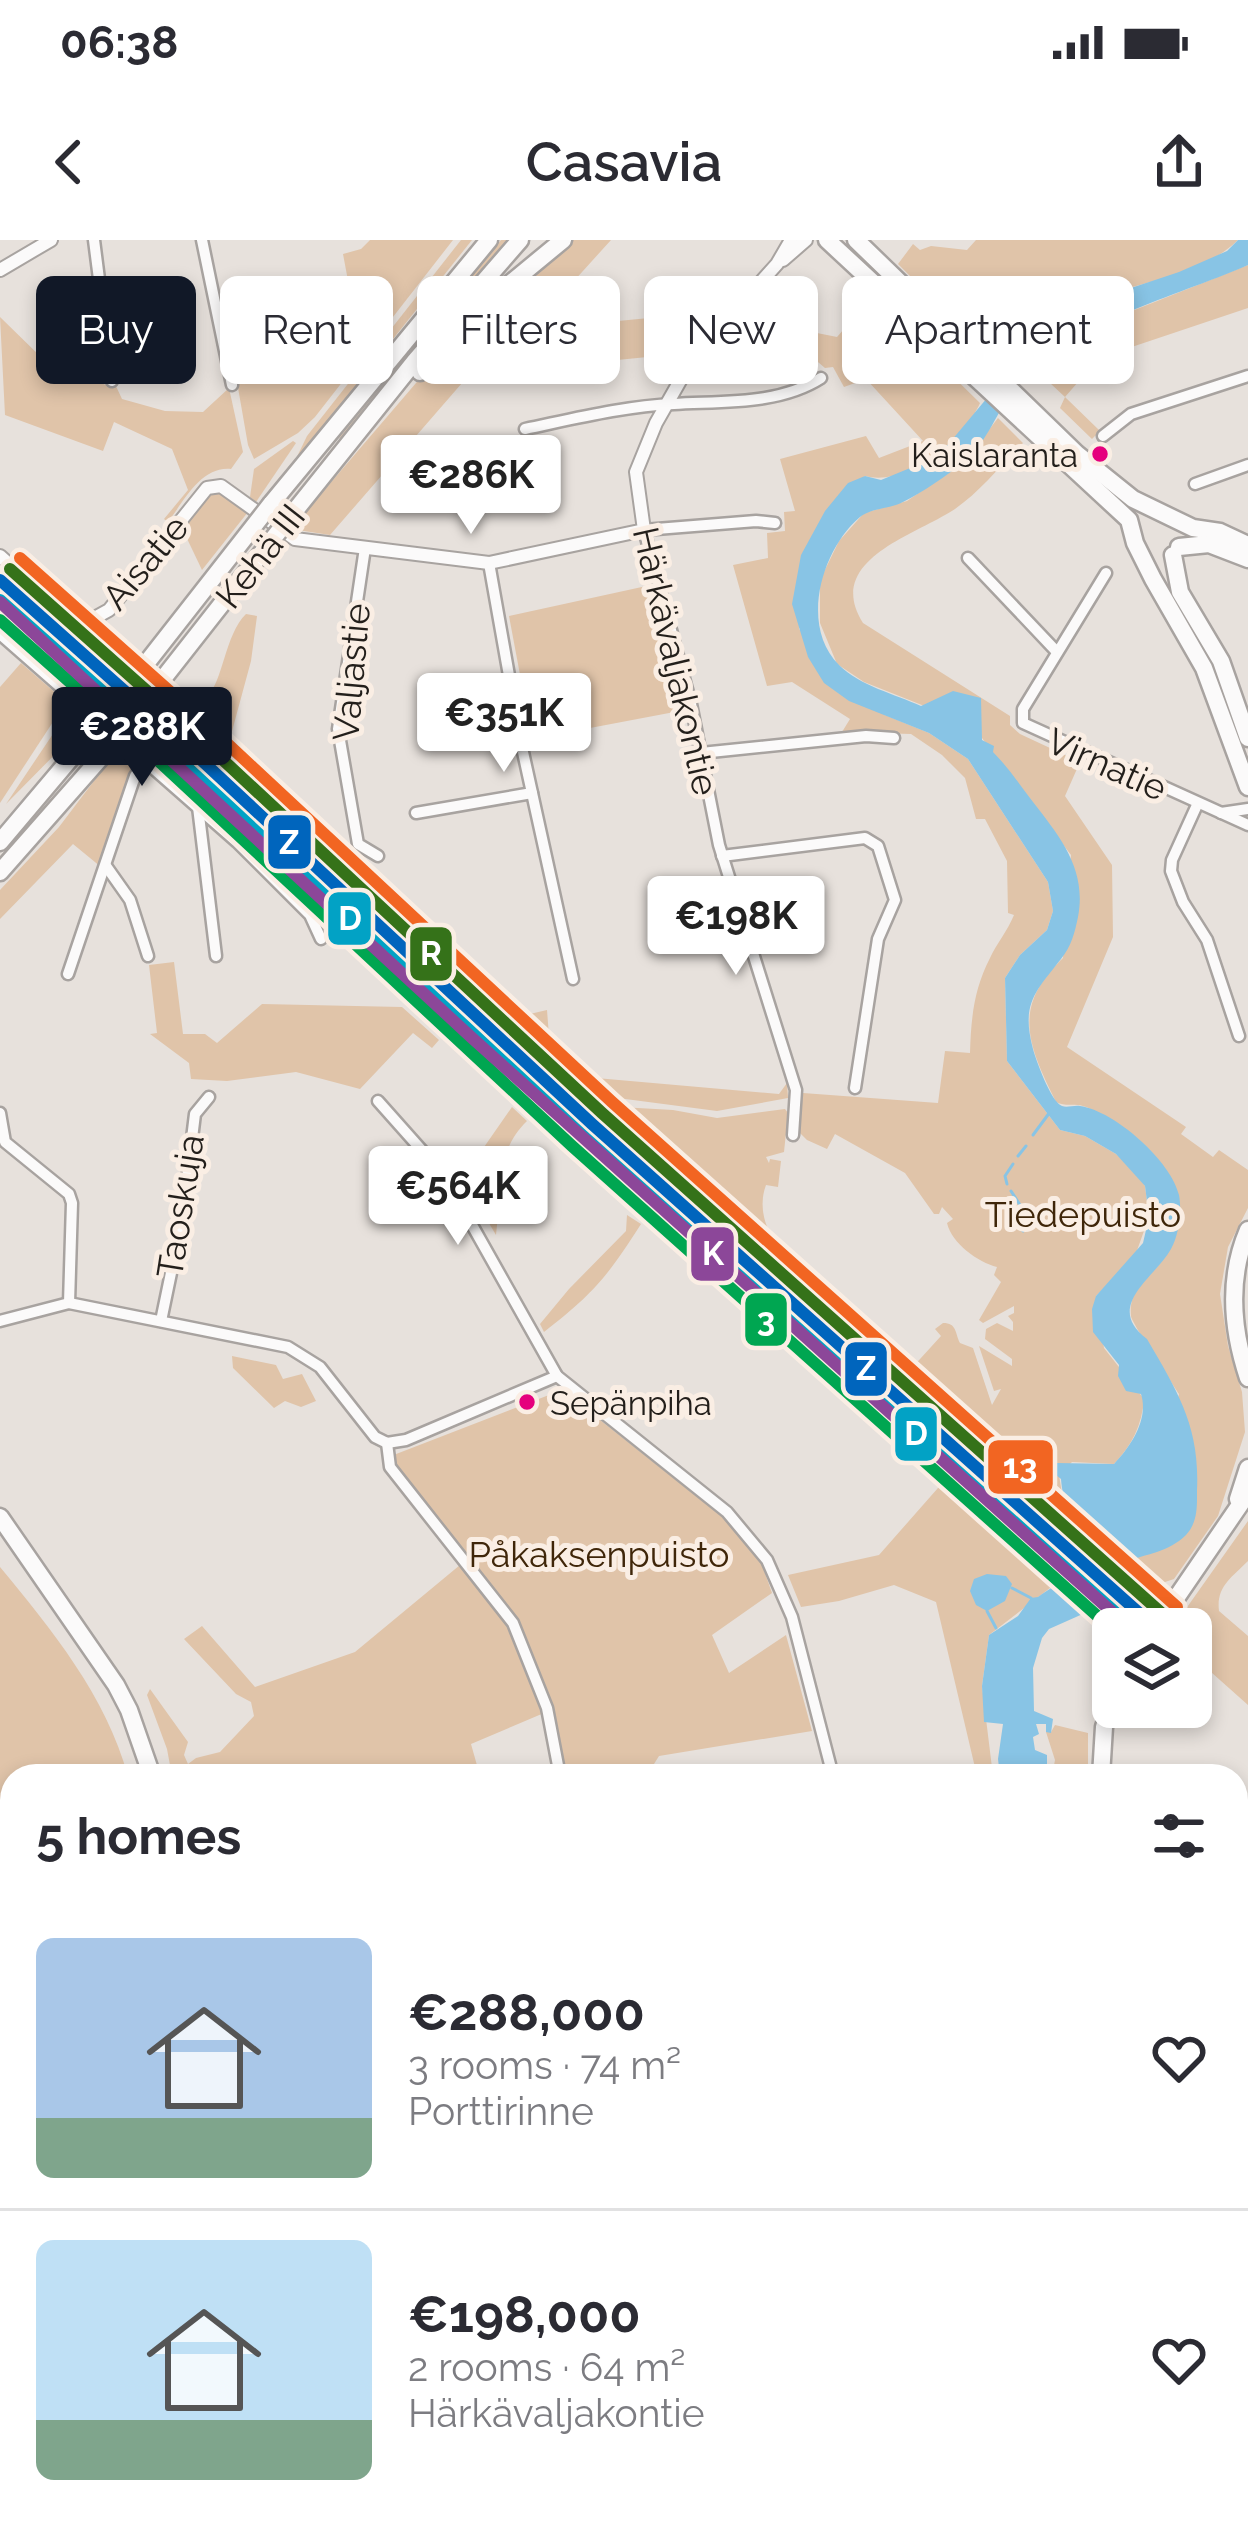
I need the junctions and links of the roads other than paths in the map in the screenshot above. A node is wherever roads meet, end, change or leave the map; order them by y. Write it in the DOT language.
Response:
graph roads {
  1 [pos="51,240"];
  2 [pos="94,240"];
  3 [pos="202,240"];
  4 [pos="486,240"];
  5 [pos="520,240"];
  6 [pos="563,240"];
  7 [pos="791,240"];
  8 [pos="806,240"];
  9 [pos="827,240"];
  10 [pos="856,240"];
  11 [pos="778,264"];
  12 [pos="0,271"];
  13 [pos="99,276"];
  14 [pos="868,276"];
  15 [pos="890,276"];
  16 [pos="220,325"];
  17 [pos="1248,376"];
  18 [pos="821,378"];
  19 [pos="992,384"];
  20 [pos="381,402"];
  21 [pos="665,405"];
  22 [pos="1018,408"];
  23 [pos="525,429"];
  24 [pos="1103,436"];
  25 [pos="1248,465"];
  26 [pos="1195,484"];
  27 [pos="1157,512"];
  28 [pos="1177,522"];
  29 [pos="775,523"];
  30 [pos="644,530"];
  31 [pos="1135,530"];
  32 [pos="1248,545"];
  33 [pos="364,548"];
  34 [pos="1176,551"];
  35 [pos="1143,555"];
  36 [pos="0,556"];
  37 [pos="968,557"];
  38 [pos="1248,559"];
  39 [pos="488,563"];
  40 [pos="1106,573"];
  41 [pos="0,634"];
  42 [pos="1058,652"];
  43 [pos="894,738"];
  44 [pos="1248,738"];
  45 [pos="701,753"];
  46 [pos="145,762"];
  47 [pos="1248,787"];
  48 [pos="532,793"];
  49 [pos="1197,805"];
  50 [pos="198,807"];
  51 [pos="1248,809"];
  52 [pos="416,813"];
  53 [pos="1221,813"];
  54 [pos="1248,825"];
  55 [pos="0,842"];
  56 [pos="378,856"];
  57 [pos="722,856"];
  58 [pos="106,866"];
  59 [pos="4,870"];
  60 [pos="321,939"];
  61 [pos="148,956"];
  62 [pos="215,956"];
  63 [pos="68,974"];
  64 [pos="573,979"];
  65 [pos="1239,1036"];
  66 [pos="855,1088"];
  67 [pos="208,1096"];
  68 [pos="378,1101"];
  69 [pos="0,1113"];
  70 [pos="793,1135"];
  71 [pos="1248,1231"];
  72 [pos="69,1303"];
  73 [pos="1234,1315"];
  74 [pos="0,1321"];
  75 [pos="161,1321"];
  76 [pos="1248,1352"];
  77 [pos="556,1376"];
  78 [pos="1248,1378"];
  79 [pos="387,1443"];
  80 [pos="1248,1468"];
  81 [pos="1248,1492"];
  82 [pos="1230,1522"];
  83 [pos="1,1523"];
  84 [pos="1170,1608"];
  85 [pos="1104,1728"];
  86 [pos="148,1764"];
  87 [pos="558,1764"];
  88 [pos="830,1764"];
  89 [pos="1102,1764"];
  1 -- 12 [label="street"];
  2 -- 13 [label="street"];
  3 -- 16 [label="street"];
  4 -- 55 [label="main road, Kehä III, bridge"];
  5 -- 20 [label="main road, Kehä III"];
  6 -- 20 [label="main road"];
  7 -- 11 [label="street, Härkävaljakontie"];
  8 -- 11 [label="street, Härkävaljakontie"];
  9 -- 14 [label="main road"];
  10 -- 15 [label="main road"];
  11 -- 21 [label="street, Härkävaljakontie"];
  17 -- 24 [label="street"];
  18 -- 21 [label="street"];
  19 -- 22 [label="main road"];
  20 -- 59 [label="main road, Kehä III, bridge"];
  21 -- 23 [label="street"];
  21 -- 30 [label="street, Härkävaljakontie"];
  22 -- 27 [label="main road"];
  22 -- 31 [label="main road"];
  25 -- 26 [label="street"];
  27 -- 28 [label="main road"];
  27 -- 31 [label="main road"];
  28 -- 32 [label="main road"];
  28 -- 34 [label="main road"];
  29 -- 30 [label="street"];
  30 -- 39 [label="street"];
  30 -- 45 [label="street, Härkävaljakontie"];
  31 -- 35 [label="main road"];
  33 -- 36 [label="street, Aisatie"];
  33 -- 39 [label="street"];
  33 -- 56 [label="street, Valjastie"];
  34 -- 35 [label="main road"];
  34 -- 38 [label="main road"];
  34 -- 44 [label="main road"];
  35 -- 47 [label="main road"];
  37 -- 42 [label="street"];
  39 -- 48 [label="street"];
  40 -- 42 [label="street, Virnatie"];
  41 -- 46 [label="street"];
  42 -- 49 [label="street, Virnatie"];
  43 -- 45 [label="street"];
  45 -- 57 [label="street, Härkävaljakontie"];
  46 -- 50 [label="street"];
  46 -- 58 [label="street"];
  48 -- 52 [label="street"];
  48 -- 64 [label="street"];
  49 -- 53 [label="street, Virnatie"];
  49 -- 65 [label="street"];
  50 -- 60 [label="street"];
  50 -- 62 [label="street"];
  51 -- 53 [label="street, Virnatie"];
  53 -- 54 [label="street, Virnatie"];
  57 -- 66 [label="street"];
  57 -- 70 [label="street, Härkävaljakontie"];
  58 -- 61 [label="street"];
  58 -- 63 [label="street"];
  67 -- 75 [label="street, Taoskuja"];
  68 -- 77 [label="street"];
  69 -- 72 [label="street"];
  71 -- 73 [label="main road"];
  72 -- 74 [label="street"];
  72 -- 75 [label="street"];
  73 -- 76 [label="main road"];
  73 -- 78 [label="main road"];
  75 -- 79 [label="street"];
  77 -- 79 [label="street"];
  77 -- 88 [label="street"];
  79 -- 87 [label="street"];
  80 -- 82 [label="main road"];
  81 -- 82 [label="main road"];
  82 -- 84 [label="main road"];
  83 -- 86 [label="main road"];
  85 -- 89 [label="main road"];
}
